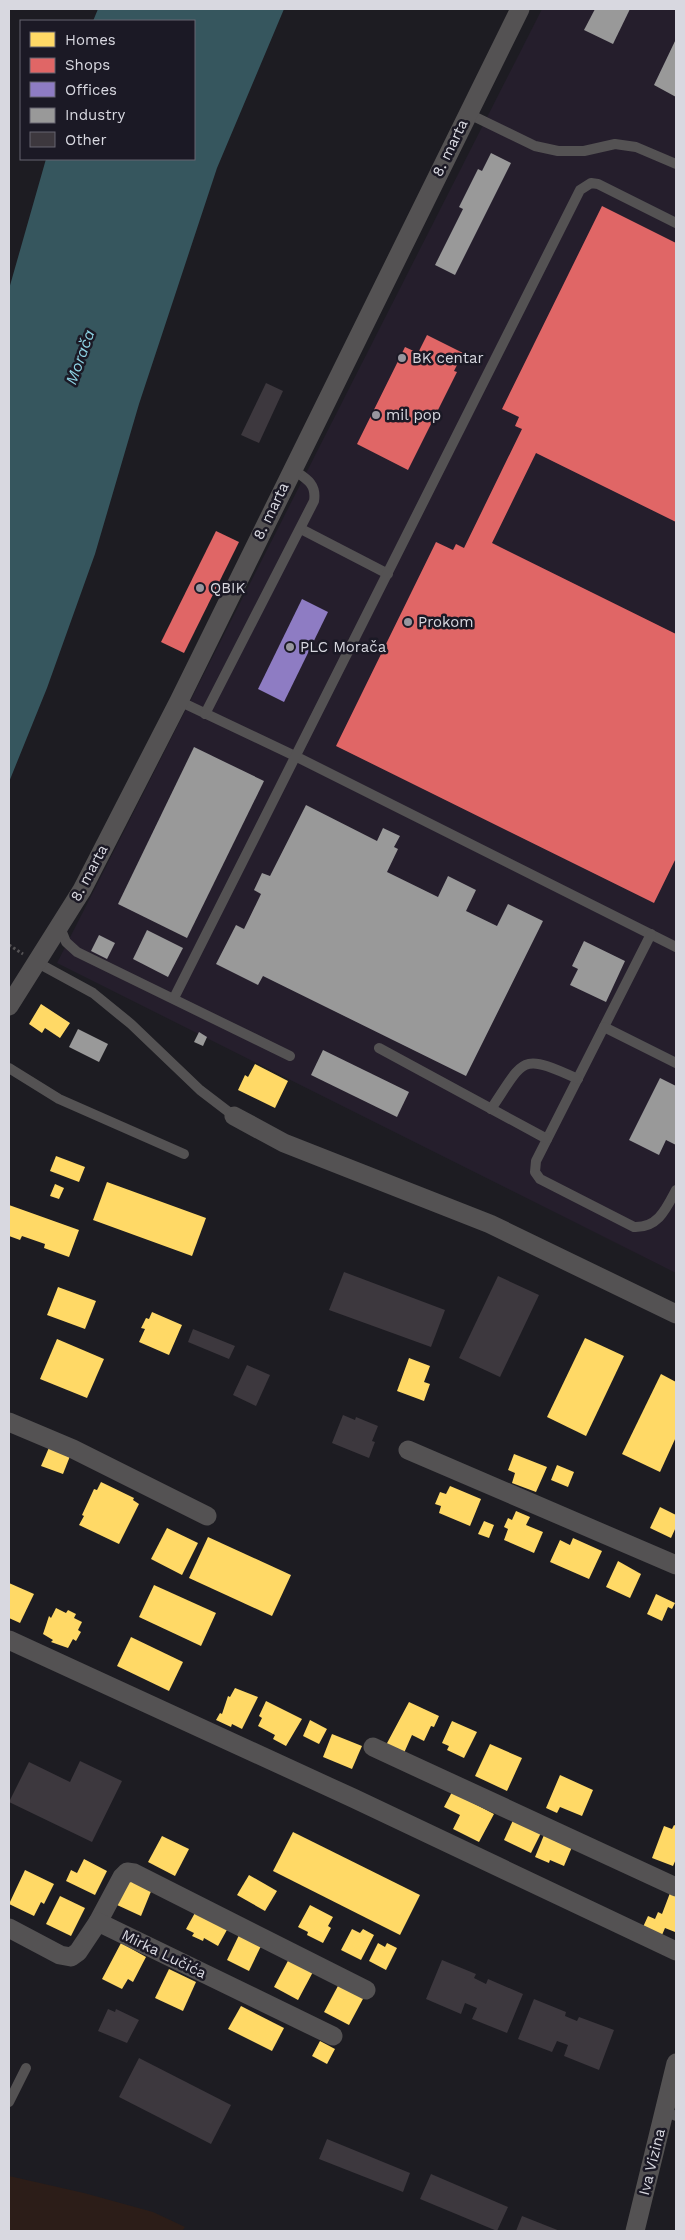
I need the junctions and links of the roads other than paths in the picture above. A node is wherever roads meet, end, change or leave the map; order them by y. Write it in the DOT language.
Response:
graph roads {
  1 [pos="520,9"];
  2 [pos="467,113"];
  3 [pos="676,164"];
  4 [pos="676,223"];
  5 [pos="292,469"];
  6 [pos="301,529"];
  7 [pos="388,574"];
  8 [pos="179,701"];
  9 [pos="206,714"];
  10 [pos="295,756"];
  11 [pos="60,927"];
  12 [pos="651,934"];
  13 [pos="676,947"];
  14 [pos="38,963"];
  15 [pos="174,998"];
  16 [pos="9,1006"];
  17 [pos="604,1027"];
  18 [pos="379,1048"];
  19 [pos="290,1056"];
  20 [pos="676,1063"];
  21 [pos="9,1068"];
  22 [pos="578,1079"];
  23 [pos="491,1109"];
  24 [pos="234,1116"];
  25 [pos="547,1139"];
  26 [pos="184,1154"];
  27 [pos="676,1190"];
  28 [pos="676,1314"];
  29 [pos="9,1422"];
  30 [pos="408,1450"];
  31 [pos="207,1516"];
  32 [pos="676,1565"];
  33 [pos="9,1640"];
  34 [pos="373,1747"];
  35 [pos="676,1887"];
  36 [pos="98,1922"];
  37 [pos="9,1928"];
  38 [pos="676,1951"];
  39 [pos="366,1990"];
  40 [pos="333,2036"];
  41 [pos="676,2063"];
  42 [pos="26,2068"];
  43 [pos="9,2102"];
  44 [pos="670,2114"];
  45 [pos="635,2231"];
  1 -- 2 [label="street, 8. marta"];
  2 -- 3 [label="lane"];
  2 -- 5 [label="street, 8. marta"];
  4 -- 7 [label="lane"];
  5 -- 6 [label="lane"];
  5 -- 8 [label="street, 8. marta"];
  6 -- 7 [label="lane"];
  6 -- 9 [label="lane"];
  7 -- 10 [label="lane"];
  8 -- 9 [label="lane"];
  8 -- 11 [label="street, 8. marta"];
  9 -- 10 [label="lane"];
  10 -- 12 [label="lane"];
  10 -- 15 [label="lane"];
  11 -- 14 [label="street, 8. marta"];
  11 -- 15 [label="lane"];
  12 -- 13 [label="lane"];
  12 -- 17 [label="lane"];
  14 -- 16 [label="street, 8. marta"];
  14 -- 24 [label="lane"];
  15 -- 19 [label="lane"];
  17 -- 20 [label="lane"];
  17 -- 22 [label="lane"];
  18 -- 23 [label="lane"];
  21 -- 26 [label="lane"];
  22 -- 23 [label="lane"];
  22 -- 25 [label="lane"];
  23 -- 25 [label="lane"];
  24 -- 28 [label="street"];
  25 -- 27 [label="lane"];
  29 -- 31 [label="street"];
  30 -- 32 [label="street"];
  33 -- 38 [label="street"];
  34 -- 35 [label="street"];
  36 -- 37 [label="street"];
  36 -- 39 [label="street"];
  36 -- 40 [label="street, Mirka Lučića"];
  41 -- 44 [label="street, Iva Vizina"];
  42 -- 43 [label="lane"];
  44 -- 45 [label="street, Iva Vizina"];
}
